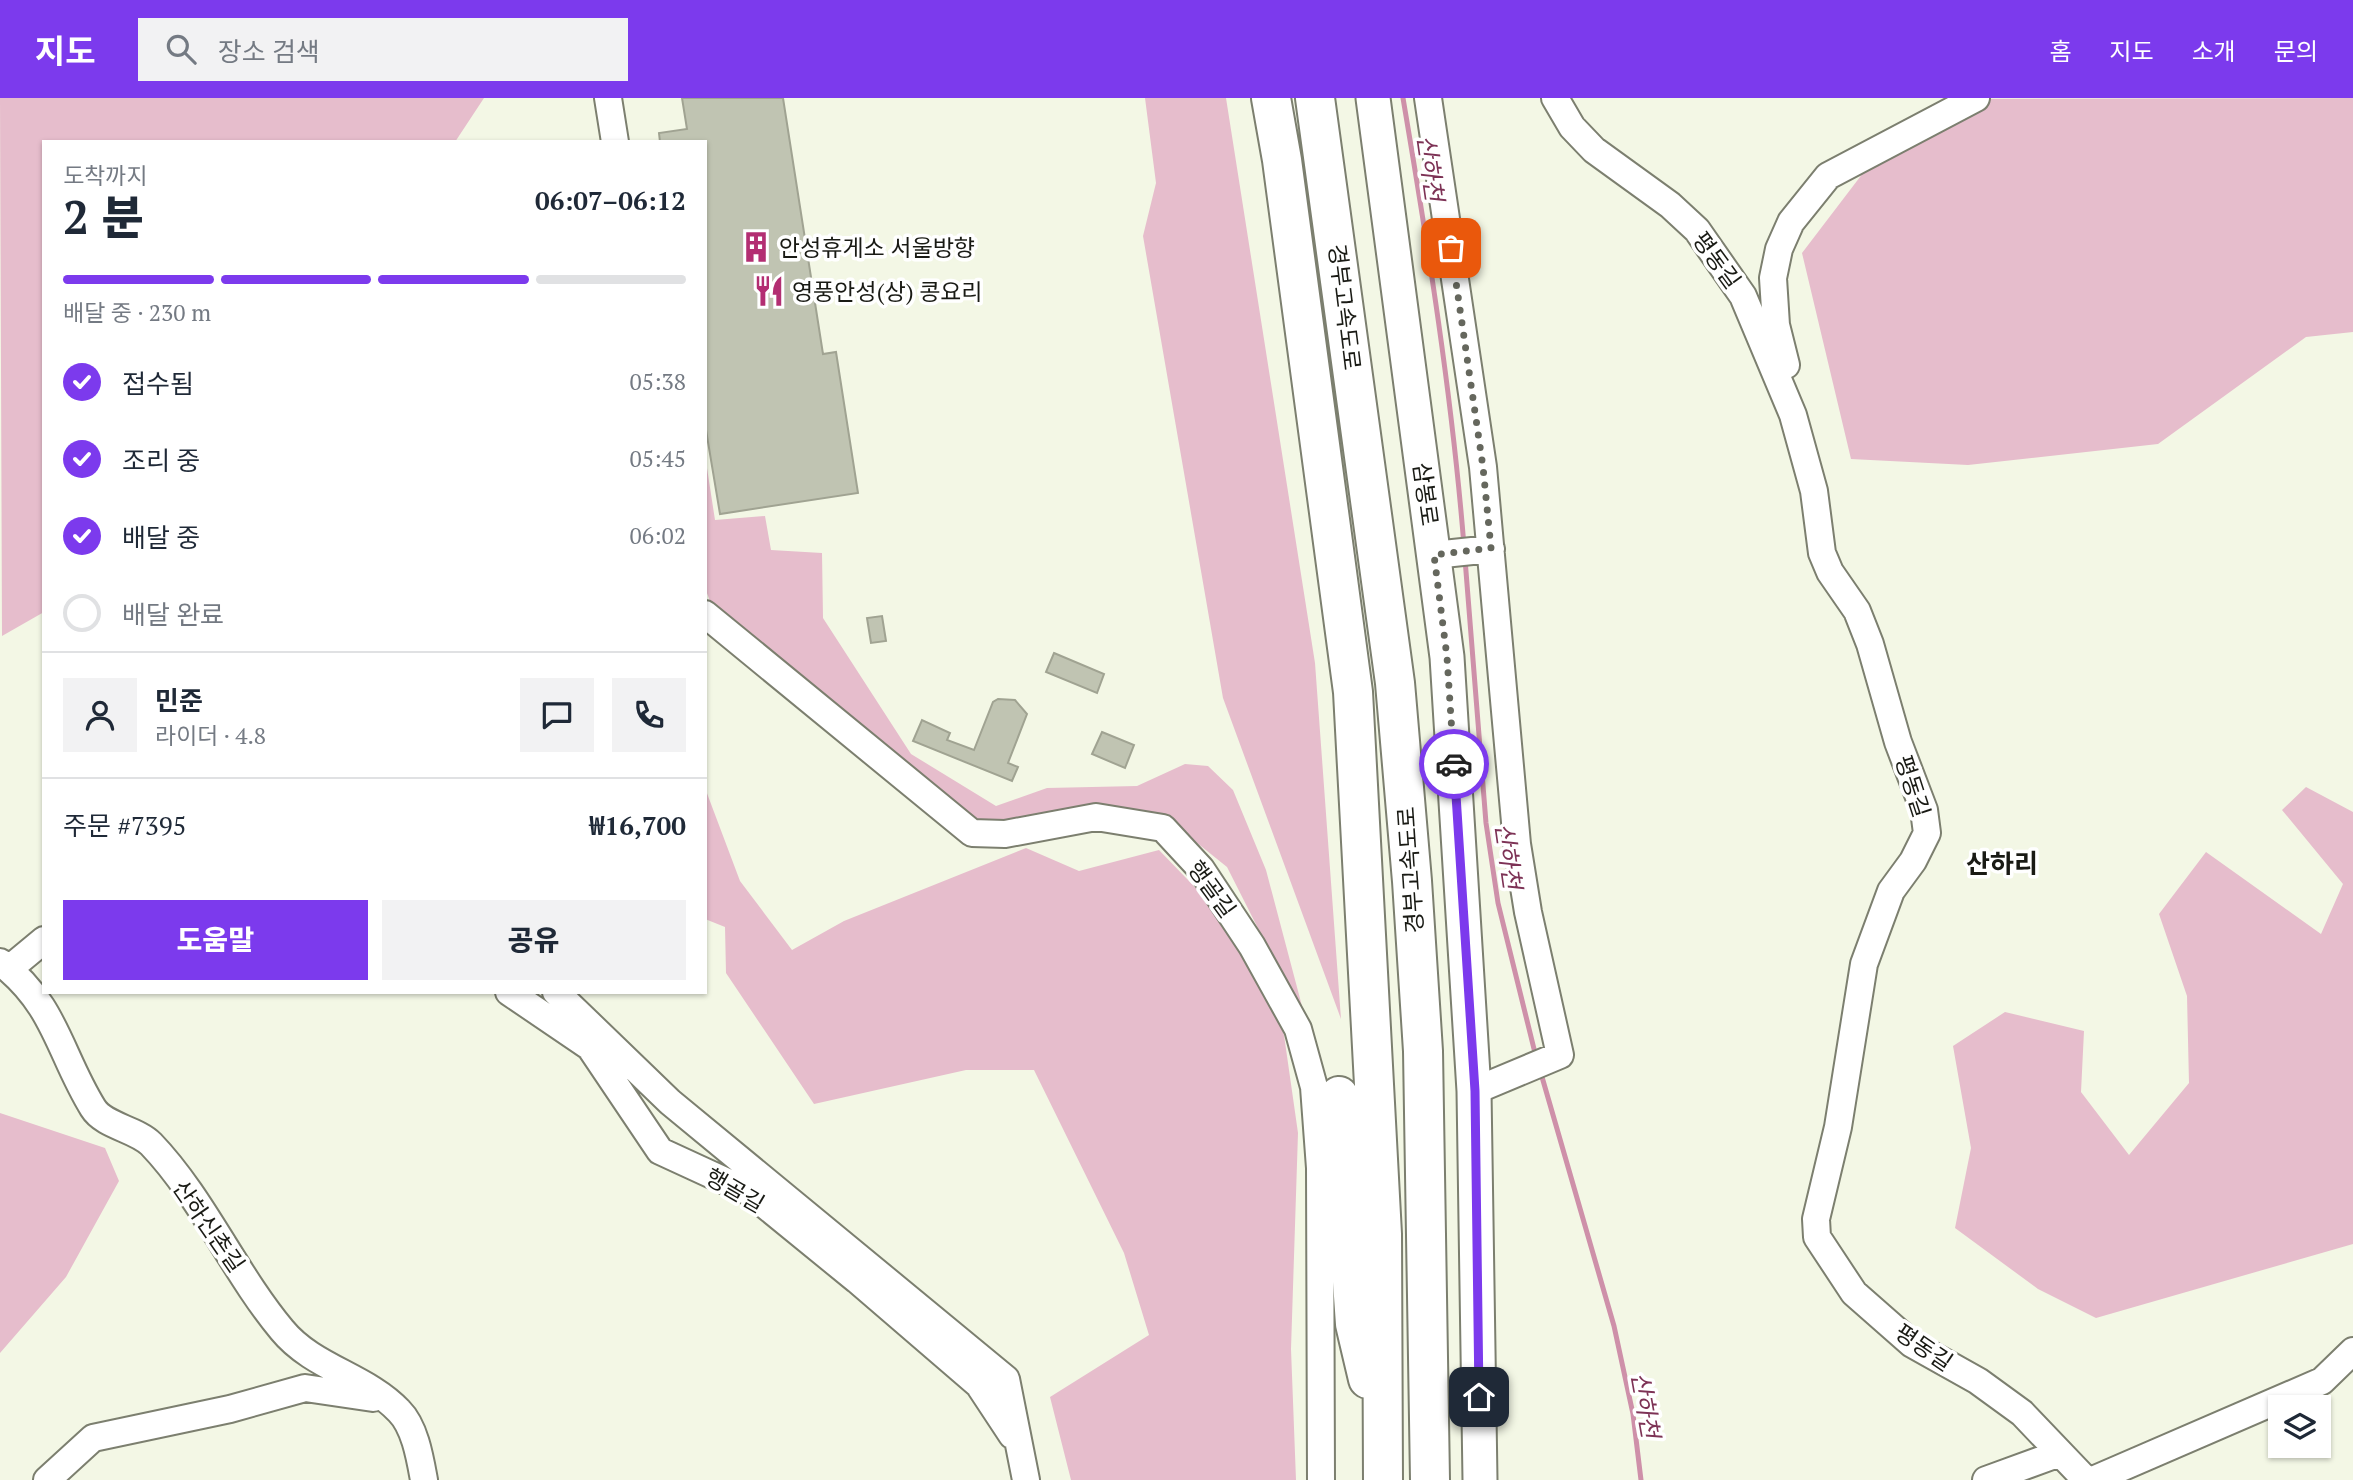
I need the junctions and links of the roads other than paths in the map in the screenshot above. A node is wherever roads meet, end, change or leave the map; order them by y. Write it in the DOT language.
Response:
graph roads {
  1 [pos="608,98"];
  2 [pos="1271,98"];
  3 [pos="1315,98"];
  4 [pos="1373,98"];
  5 [pos="1428,98"];
  6 [pos="1555,98"];
  7 [pos="1976,98"];
  8 [pos="615,140"];
  9 [pos="1793,415"];
  10 [pos="1463,551"];
  11 [pos="707,616"];
  12 [pos="42,941"];
  13 [pos="3,967"];
  14 [pos="512,994"];
  15 [pos="558,994"];
  16 [pos="1475,1091"];
  17 [pos="1339,1097"];
  18 [pos="2353,1351"];
  19 [pos="384,1399"];
  20 [pos="1383,1440"];
  21 [pos="1019,1445"];
  22 [pos="2060,1453"];
  23 [pos="47,1480"];
  24 [pos="424,1480"];
  25 [pos="1027,1480"];
  26 [pos="1321,1480"];
  27 [pos="1383,1480"];
  28 [pos="1430,1480"];
  29 [pos="1480,1480"];
  30 [pos="1986,1480"];
  31 [pos="2086,1480"];
  32 [pos="2093,1480"];
  1 -- 8 [label="street"];
  2 -- 20 [label="highway, 경부고속도로"];
  3 -- 28 [label="highway, 경부고속도로"];
  4 -- 10 [label="main road, 삼봉로"];
  5 -- 10 [label="street"];
  6 -- 9 [label="street, 평동길"];
  7 -- 9 [label="street"];
  9 -- 22 [label="street, 평동길"];
  10 -- 16 [label="main road, 삼봉로"];
  10 -- 16 [label="street"];
  11 -- 26 [label="street, 행골길"];
  12 -- 13 [label="street"];
  13 -- 19 [label="street, 산하신촌길"];
  14 -- 21 [label="street, 행골길"];
  15 -- 21 [label="street"];
  16 -- 29 [label="main road, 삼봉로"];
  17 -- 20 [label="highway"];
  18 -- 32 [label="street"];
  19 -- 23 [label="street"];
  19 -- 24 [label="street, 산하신촌길"];
  20 -- 27 [label="highway, 경부고속도로"];
  21 -- 25 [label="street, 행골길"];
  22 -- 30 [label="street"];
  22 -- 31 [label="street, 평동길"];
}
